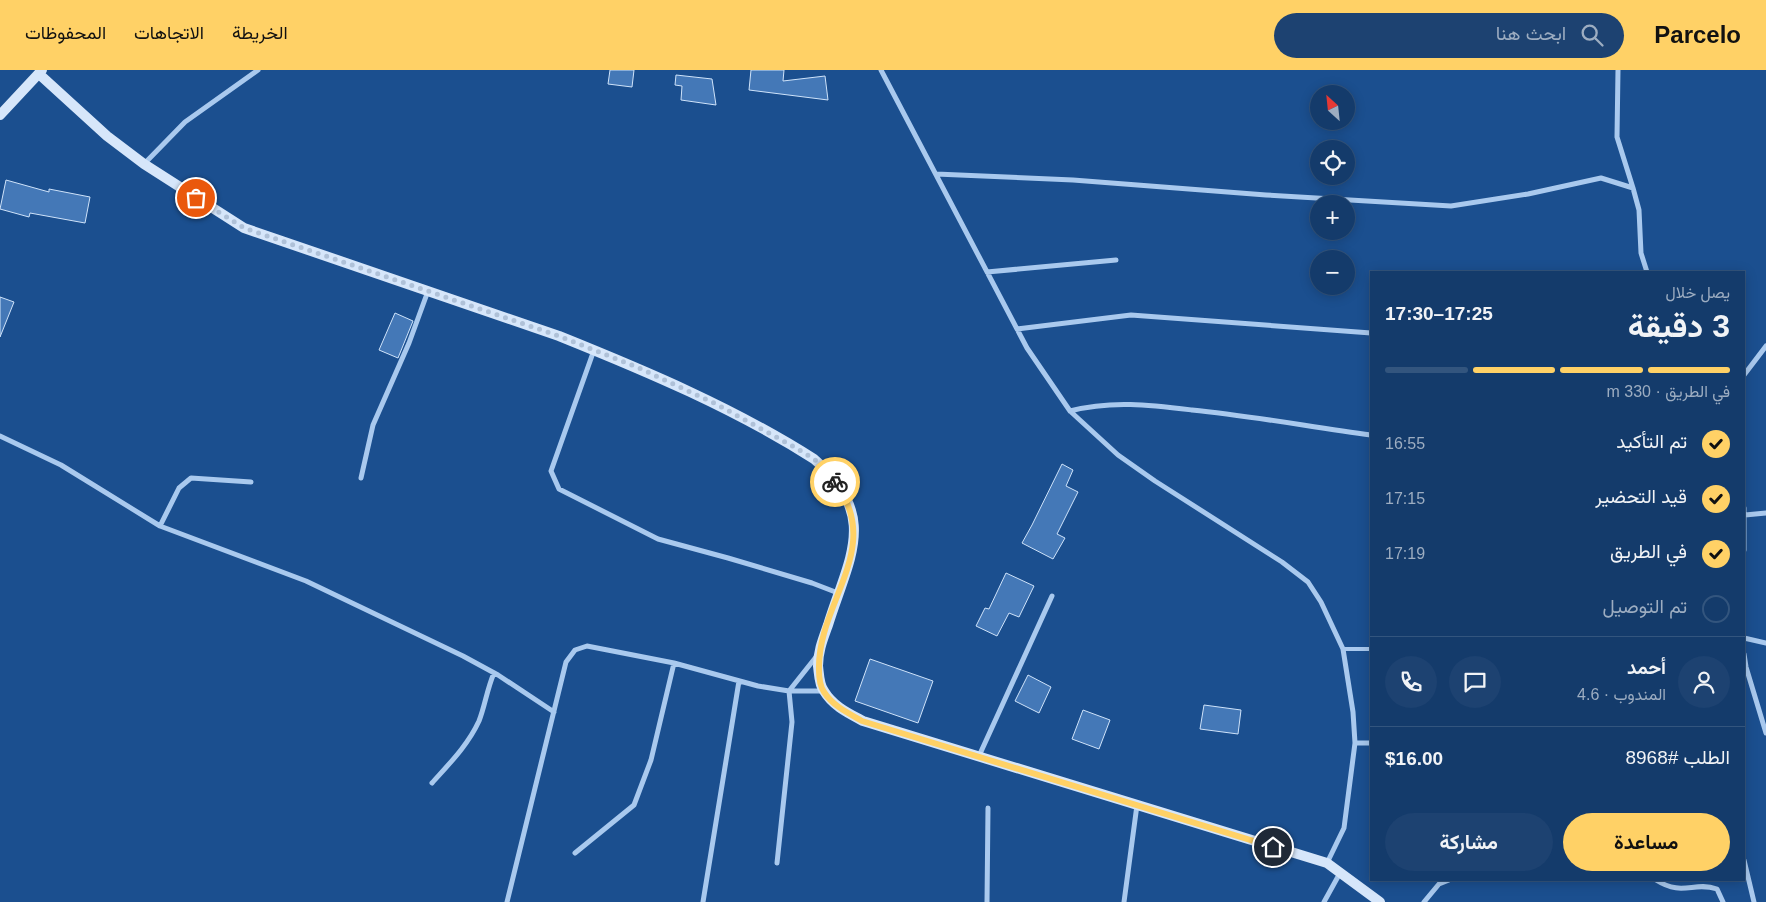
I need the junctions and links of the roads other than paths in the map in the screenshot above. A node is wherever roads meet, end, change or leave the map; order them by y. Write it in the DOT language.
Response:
graph roads {
  1 [pos="258,70"];
  2 [pos="881,70"];
  3 [pos="1618,70"];
  4 [pos="40,72"];
  5 [pos="2,109"];
  6 [pos="144,164"];
  7 [pos="936,174"];
  8 [pos="1633,188"];
  9 [pos="1116,260"];
  10 [pos="1647,271"];
  11 [pos="987,272"];
  12 [pos="428,291"];
  13 [pos="1017,329"];
  14 [pos="1370,334"];
  15 [pos="1766,346"];
  16 [pos="594,350"];
  17 [pos="1745,374"];
  18 [pos="1070,411"];
  19 [pos="1370,435"];
  20 [pos="0,436"];
  21 [pos="361,478"];
  22 [pos="251,482"];
  23 [pos="1766,513"];
  24 [pos="1745,515"];
  25 [pos="160,526"];
  26 [pos="839,593"];
  27 [pos="1052,596"];
  28 [pos="1745,638"];
  29 [pos="1766,643"];
  30 [pos="1343,649"];
  31 [pos="1370,649"];
  32 [pos="818,655"];
  33 [pos="1745,657"];
  34 [pos="674,663"];
  35 [pos="494,672"];
  36 [pos="738,681"];
  37 [pos="789,691"];
  38 [pos="823,691"];
  39 [pos="554,712"];
  40 [pos="1763,717"];
  41 [pos="1766,733"];
  42 [pos="1355,743"];
  43 [pos="1370,743"];
  44 [pos="978,756"];
  45 [pos="432,783"];
  46 [pos="1136,805"];
  47 [pos="988,808"];
  48 [pos="575,853"];
  49 [pos="778,863"];
  50 [pos="1327,863"];
  51 [pos="1745,864"];
  52 [pos="1340,873"];
  53 [pos="1446,881"];
  54 [pos="1658,881"];
  55 [pos="508,902"];
  56 [pos="703,902"];
  57 [pos="987,902"];
  58 [pos="1124,902"];
  59 [pos="1324,902"];
  60 [pos="1380,902"];
  61 [pos="1424,902"];
  62 [pos="1723,902"];
  63 [pos="1754,902"];
  1 -- 6 [label="street"];
  2 -- 7 [label="street"];
  3 -- 8 [label="street"];
  4 -- 5 [label="street"];
  4 -- 6 [label="street"];
  6 -- 12 [label="street"];
  7 -- 8 [label="street"];
  7 -- 11 [label="street"];
  8 -- 10 [label="street"];
  9 -- 11 [label="street"];
  11 -- 13 [label="street"];
  12 -- 16 [label="street"];
  12 -- 21 [label="street"];
  13 -- 14 [label="street"];
  13 -- 18 [label="street"];
  15 -- 17 [label="street"];
  16 -- 26 [label="street"];
  16 -- 26 [label="street"];
  18 -- 19 [label="street"];
  18 -- 30 [label="street"];
  20 -- 25 [label="street"];
  22 -- 25 [label="street"];
  23 -- 24 [label="street"];
  25 -- 35 [label="street"];
  26 -- 32 [label="street"];
  27 -- 44 [label="street"];
  28 -- 29 [label="street"];
  30 -- 31 [label="lane"];
  30 -- 42 [label="street"];
  32 -- 37 [label="street"];
  32 -- 38 [label="street"];
  33 -- 40 [label="street"];
  34 -- 36 [label="street"];
  34 -- 39 [label="street"];
  34 -- 48 [label="street"];
  35 -- 39 [label="street"];
  35 -- 45 [label="street"];
  36 -- 37 [label="street"];
  36 -- 56 [label="street"];
  37 -- 38 [label="street"];
  37 -- 49 [label="street"];
  38 -- 44 [label="street"];
  39 -- 55 [label="street"];
  40 -- 41 [label="street"];
  42 -- 43 [label="street"];
  42 -- 50 [label="street"];
  44 -- 46 [label="street"];
  46 -- 50 [label="street"];
  46 -- 58 [label="street"];
  47 -- 57 [label="street"];
  50 -- 52 [label="street"];
  51 -- 63 [label="street"];
  52 -- 59 [label="street"];
  52 -- 60 [label="street"];
  53 -- 61 [label="street"];
  54 -- 62 [label="street"];
}
